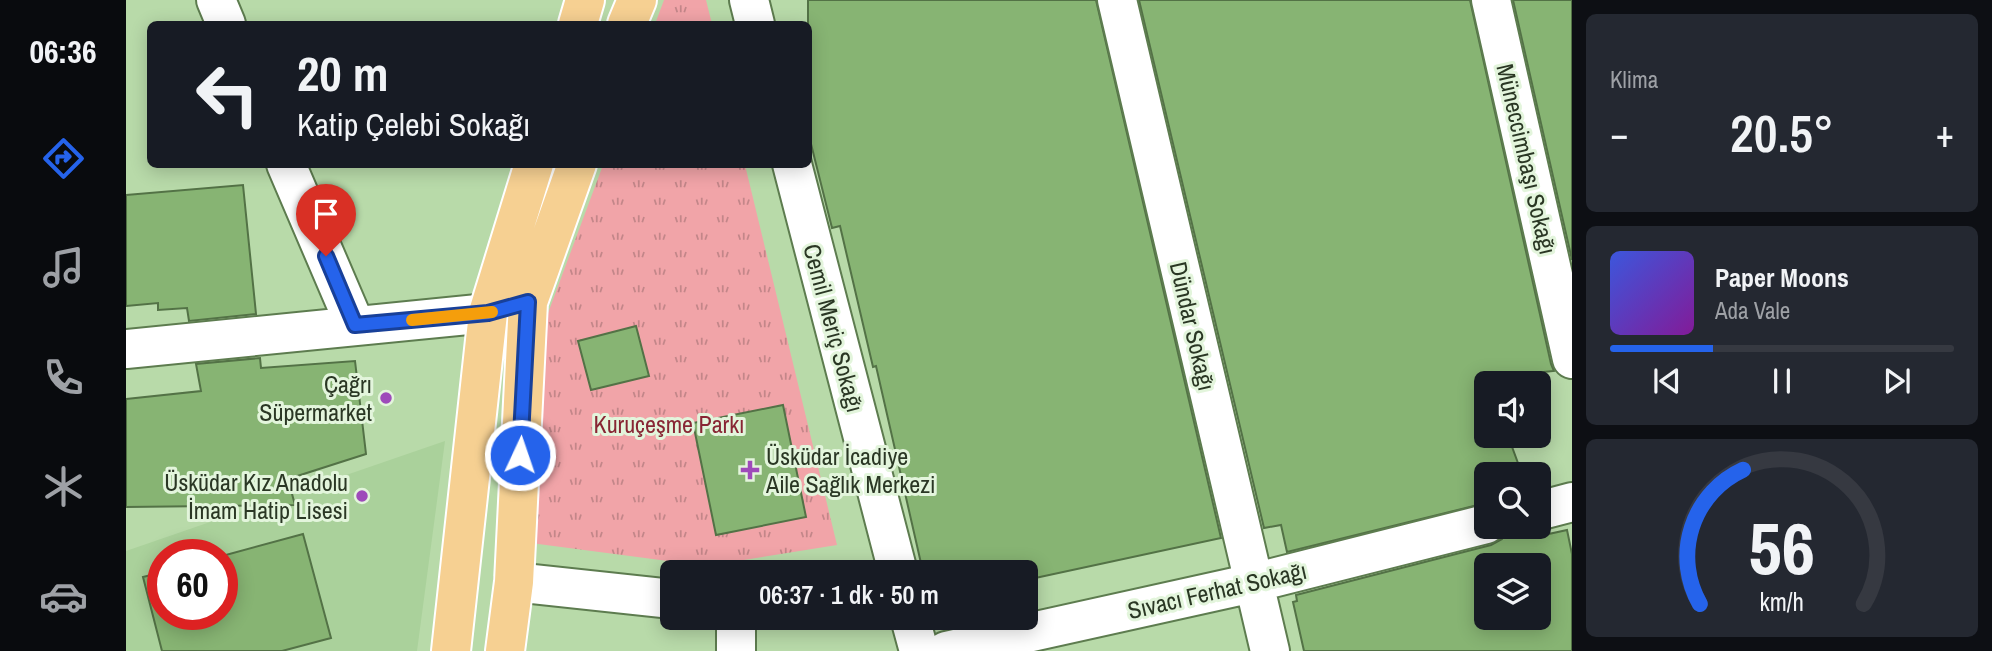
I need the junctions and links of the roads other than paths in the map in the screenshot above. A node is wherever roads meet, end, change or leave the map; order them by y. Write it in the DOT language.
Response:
graph roads {
  1 [pos="216,0"];
  2 [pos="585,0"];
  3 [pos="637,0"];
  4 [pos="749,0"];
  5 [pos="1117,0"];
  6 [pos="1490,0"];
  7 [pos="225,21"];
  8 [pos="579,21"];
  9 [pos="628,21"];
  10 [pos="754,21"];
  11 [pos="288,168"];
  12 [pos="533,168"];
  13 [pos="576,168"];
  14 [pos="793,168"];
  15 [pos="528,302"];
  16 [pos="488,313"];
  17 [pos="355,325"];
  18 [pos="126,349"];
  19 [pos="1572,359"];
  20 [pos="1572,502"];
  21 [pos="1551,508"];
  22 [pos="1474,527"];
  23 [pos="895,560"];
  24 [pos="514,582"];
  25 [pos="1253,583"];
  26 [pos="660,598"];
  27 [pos="736,630"];
  28 [pos="913,630"];
  29 [pos="451,651"];
  30 [pos="505,651"];
  31 [pos="736,651"];
  32 [pos="919,651"];
  33 [pos="946,651"];
  34 [pos="1270,651"];
  1 -- 7 [label="street"];
  2 -- 8 [label="main road"];
  3 -- 9 [label="main road"];
  4 -- 10 [label="street"];
  5 -- 25 [label="street, Dündar Sokağı"];
  6 -- 19 [label="street, Müneccimbaşı Sokağı"];
  11 -- 17 [label="street"];
  12 -- 16 [label="main road"];
  13 -- 15 [label="main road"];
  14 -- 23 [label="street, Cemil Meriç Sokağı"];
  15 -- 16 [label="street"];
  15 -- 24 [label="main road"];
  16 -- 17 [label="street"];
  16 -- 29 [label="main road"];
  17 -- 18 [label="street"];
  20 -- 21 [label="street"];
  22 -- 25 [label="street, Sıvacı Ferhat Sokağı"];
  24 -- 26 [label="street"];
  24 -- 30 [label="main road"];
  25 -- 33 [label="street, Sıvacı Ferhat Sokağı"];
  25 -- 34 [label="street, Dündar Sokağı"];
  27 -- 31 [label="street"];
  28 -- 32 [label="street"];
}
